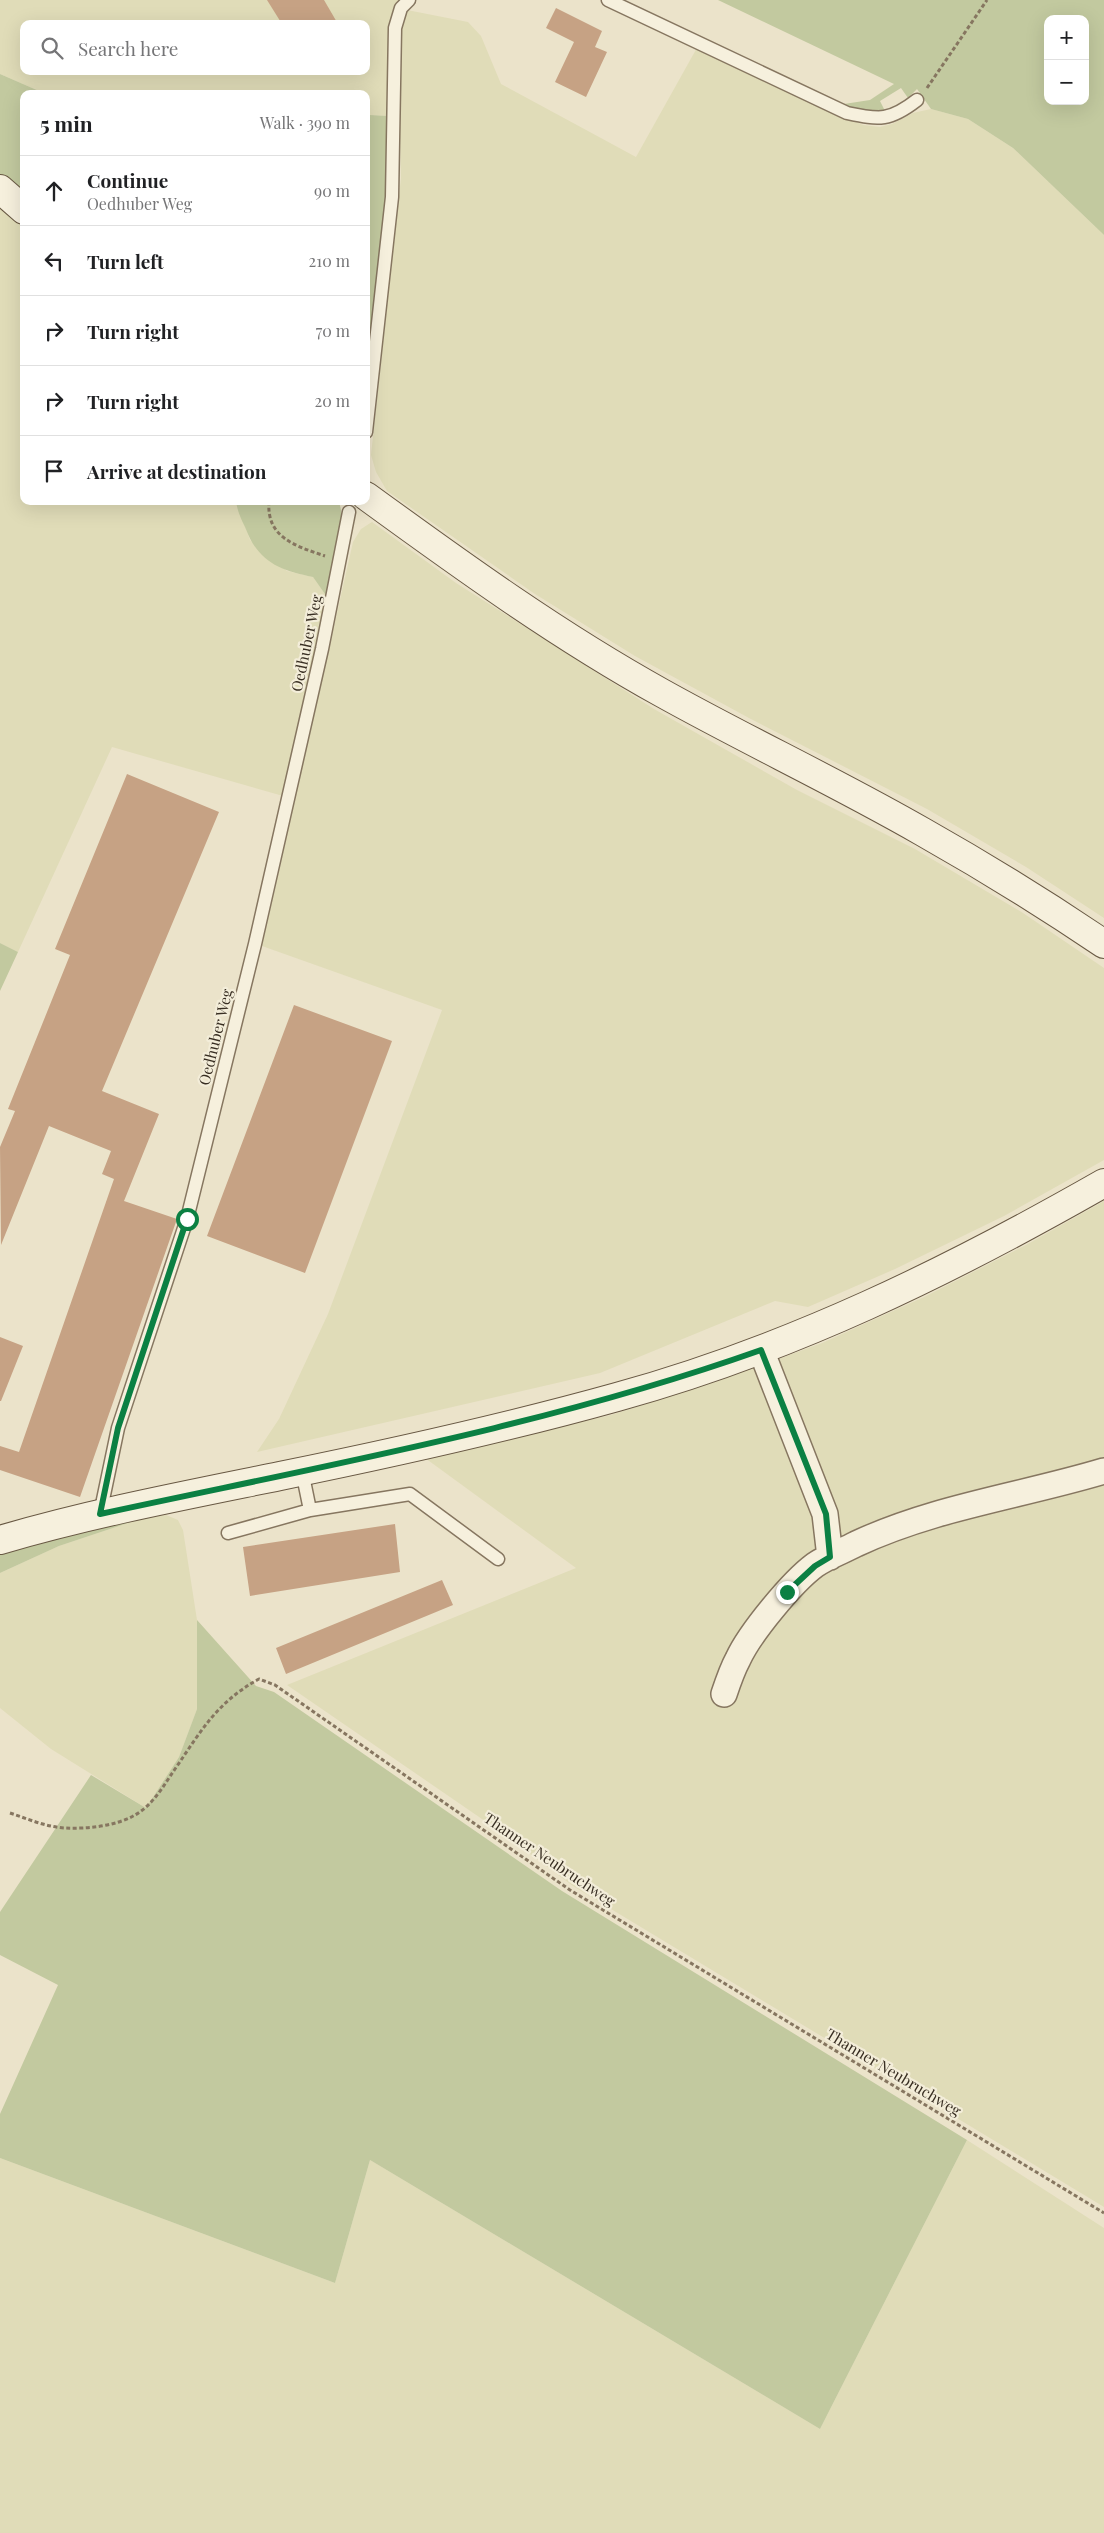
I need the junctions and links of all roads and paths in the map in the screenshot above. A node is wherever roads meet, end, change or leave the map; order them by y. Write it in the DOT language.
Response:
graph roads {
  1 [pos="409,0"];
  2 [pos="608,0"];
  3 [pos="987,0"];
  4 [pos="917,100"];
  5 [pos="0,189"];
  6 [pos="20,206"];
  7 [pos="370,396"];
  8 [pos="269,505"];
  9 [pos="358,505"];
  10 [pos="360,505"];
  11 [pos="340,561"];
  12 [pos="1104,944"];
  13 [pos="1104,1183"];
  14 [pos="761,1350"];
  15 [pos="302,1471"];
  16 [pos="1104,1471"];
  17 [pos="310,1510"];
  18 [pos="100,1514"];
  19 [pos="228,1533"];
  20 [pos="0,1540"];
  21 [pos="830,1557"];
  22 [pos="498,1559"];
  23 [pos="724,1694"];
  24 [pos="10,1813"];
  25 [pos="1104,2213"];
  1 -- 7 [label="lane"];
  2 -- 4 [label="lane"];
  3 -- 4 [label="path"];
  5 -- 6 [label="main road"];
  8 -- 11 [label="path"];
  9 -- 11 [label="lane, Oedhuber Weg"];
  10 -- 12 [label="main road"];
  11 -- 18 [label="lane, Oedhuber Weg"];
  13 -- 14 [label="main road"];
  14 -- 15 [label="main road"];
  14 -- 21 [label="street"];
  15 -- 17 [label="lane"];
  15 -- 18 [label="main road"];
  16 -- 21 [label="street"];
  17 -- 19 [label="lane"];
  17 -- 22 [label="lane"];
  18 -- 20 [label="main road"];
  21 -- 23 [label="street"];
  24 -- 25 [label="path, Thanner Neubruchweg"];
}
